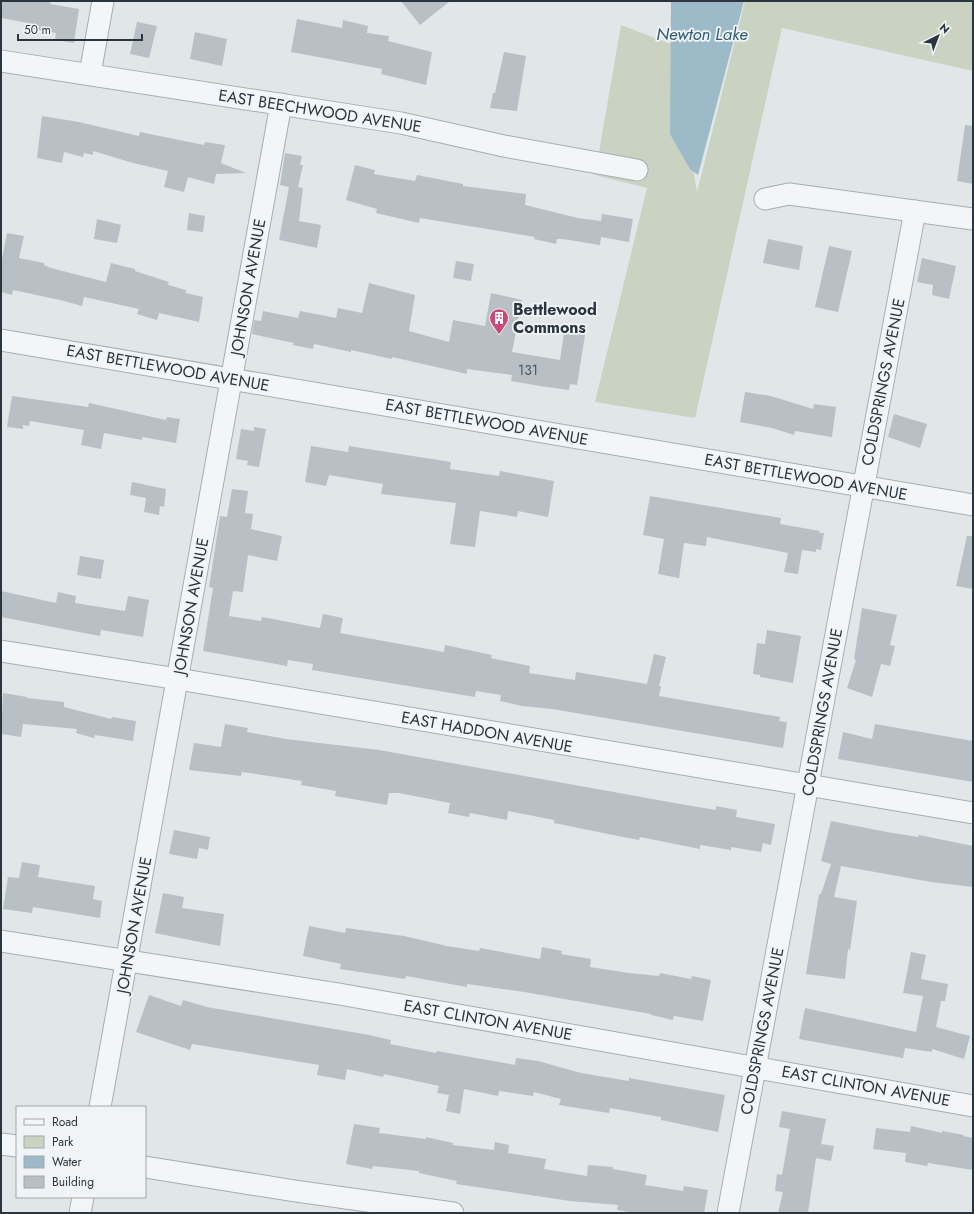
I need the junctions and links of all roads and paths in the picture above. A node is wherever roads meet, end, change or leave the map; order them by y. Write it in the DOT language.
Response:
graph roads {
  1 [pos="103,1"];
  2 [pos="1,61"];
  3 [pos="90,74"];
  4 [pos="281,104"];
  5 [pos="637,170"];
  6 [pos="765,199"];
  7 [pos="914,211"];
  8 [pos="973,219"];
  9 [pos="1,340"];
  10 [pos="232,378"];
  11 [pos="863,486"];
  12 [pos="973,505"];
  13 [pos="1,651"];
  14 [pos="178,678"];
  15 [pos="809,787"];
  16 [pos="973,814"];
  17 [pos="1,941"];
  18 [pos="128,961"];
  19 [pos="755,1066"];
  20 [pos="100,1106"];
  21 [pos="973,1106"];
  22 [pos="1,1144"];
  23 [pos="16,1146"];
  24 [pos="146,1167"];
  25 [pos="83,1198"];
  26 [pos="80,1213"];
  27 [pos="453,1213"];
  28 [pos="728,1213"];
  1 -- 3 [label="street"];
  2 -- 3 [label="street, EAST BEECHWOOD AVENUE"];
  3 -- 4 [label="street, EAST BEECHWOOD AVENUE"];
  4 -- 5 [label="street, EAST BEECHWOOD AVENUE"];
  4 -- 10 [label="street, JOHNSON AVENUE"];
  6 -- 7 [label="street"];
  7 -- 8 [label="street"];
  7 -- 11 [label="street, COLDSPRINGS AVENUE"];
  9 -- 10 [label="street, EAST BETTLEWOOD AVENUE"];
  10 -- 11 [label="street, EAST BETTLEWOOD AVENUE"];
  10 -- 14 [label="street, JOHNSON AVENUE"];
  11 -- 12 [label="street, EAST BETTLEWOOD AVENUE"];
  11 -- 15 [label="street, COLDSPRINGS AVENUE"];
  13 -- 14 [label="street, EAST HADDON AVENUE"];
  14 -- 15 [label="street, EAST HADDON AVENUE"];
  14 -- 18 [label="street, JOHNSON AVENUE"];
  15 -- 16 [label="street, EAST HADDON AVENUE"];
  15 -- 19 [label="street, COLDSPRINGS AVENUE"];
  17 -- 18 [label="street, EAST CLINTON AVENUE"];
  18 -- 19 [label="street, EAST CLINTON AVENUE"];
  18 -- 20 [label="street, JOHNSON AVENUE"];
  19 -- 21 [label="street, EAST CLINTON AVENUE"];
  19 -- 28 [label="street, COLDSPRINGS AVENUE"];
  22 -- 23 [label="street"];
  24 -- 27 [label="street"];
  25 -- 26 [label="street"];
}
